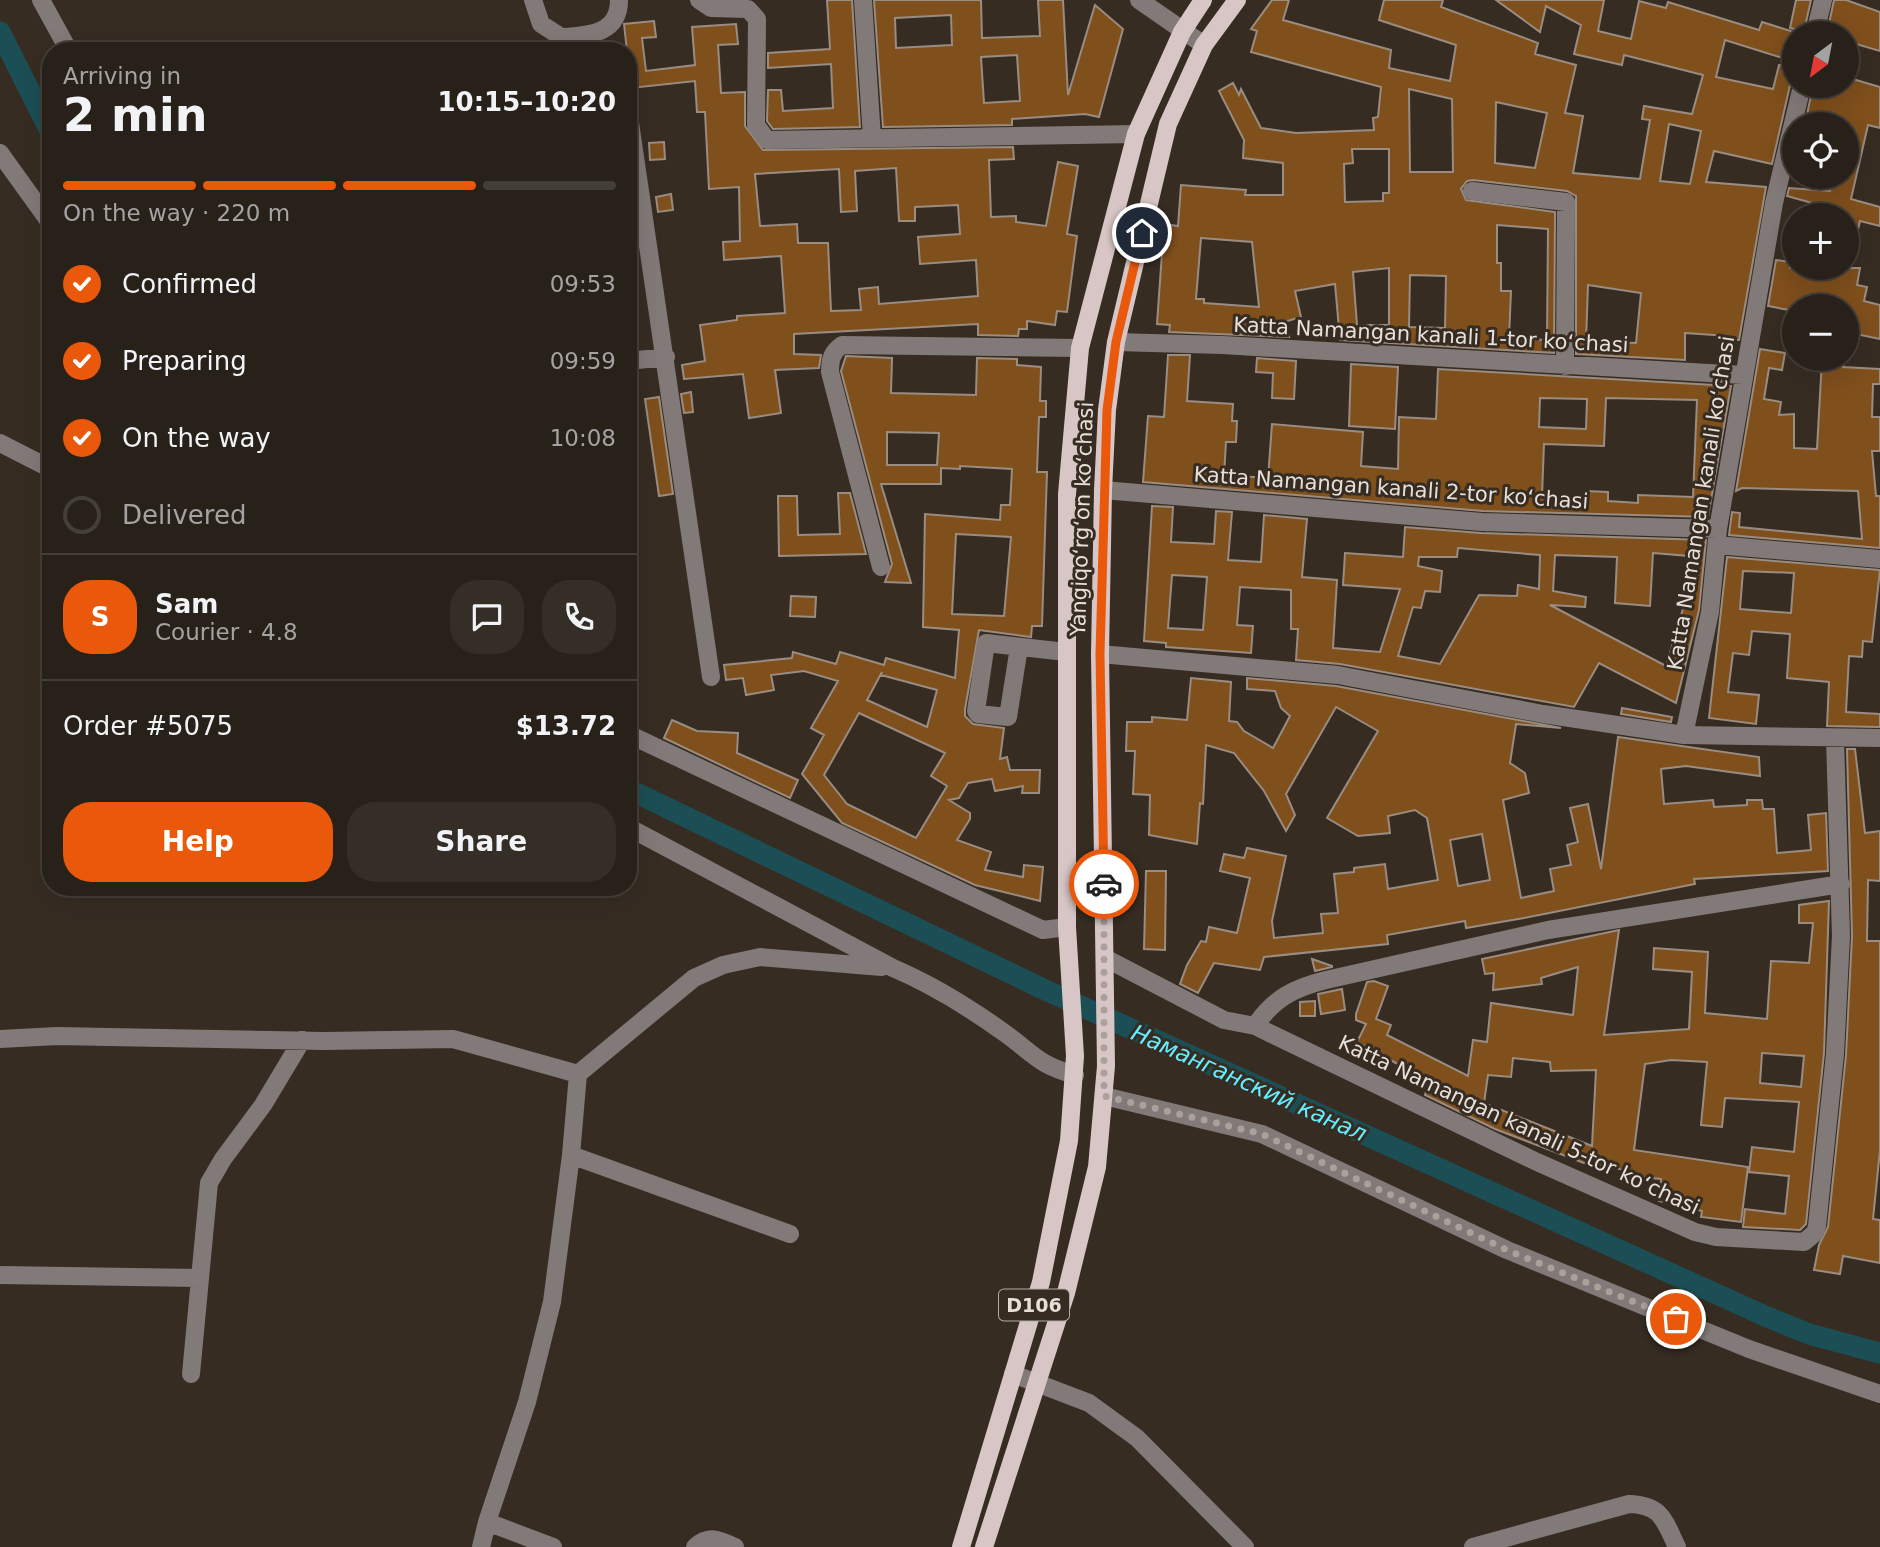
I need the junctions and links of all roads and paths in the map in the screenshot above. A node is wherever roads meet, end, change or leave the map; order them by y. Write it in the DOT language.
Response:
graph roads {
  1 [pos="41,0"];
  2 [pos="533,0"];
  3 [pos="619,0"];
  4 [pos="699,0"];
  5 [pos="863,0"];
  6 [pos="1139,0"];
  7 [pos="1203,0"];
  8 [pos="1237,0"];
  9 [pos="1823,0"];
  10 [pos="1818,21"];
  11 [pos="1182,32"];
  12 [pos="565,37"];
  13 [pos="64,42"];
  14 [pos="571,42"];
  15 [pos="1204,44"];
  16 [pos="1799,98"];
  17 [pos="1136,134"];
  18 [pos="872,138"];
  19 [pos="0,153"];
  20 [pos="637,168"];
  21 [pos="1472,191"];
  22 [pos="42,211"];
  23 [pos="1116,342"];
  24 [pos="1080,348"];
  25 [pos="666,357"];
  26 [pos="637,359"];
  27 [pos="1565,366"];
  28 [pos="1743,375"];
  29 [pos="0,443"];
  30 [pos="20,454"];
  31 [pos="0,457"];
  32 [pos="42,465"];
  33 [pos="1103,490"];
  34 [pos="1717,537"];
  35 [pos="1880,559"];
  36 [pos="881,567"];
  37 [pos="1019,647"];
  38 [pos="1066,652"];
  39 [pos="1100,654"];
  40 [pos="711,677"];
  41 [pos="1684,736"];
  42 [pos="637,738"];
  43 [pos="1880,738"];
  44 [pos="1835,739"];
  45 [pos="637,833"];
  46 [pos="1841,884"];
  47 [pos="1067,927"];
  48 [pos="1105,958"];
  49 [pos="893,968"];
  50 [pos="1255,1026"];
  51 [pos="0,1039"];
  52 [pos="302,1040"];
  53 [pos="578,1074"];
  54 [pos="1075,1075"];
  55 [pos="1104,1096"];
  56 [pos="571,1155"];
  57 [pos="790,1234"];
  58 [pos="0,1275"];
  59 [pos="200,1278"];
  60 [pos="191,1374"];
  61 [pos="1013,1374"];
  62 [pos="1038,1383"];
  63 [pos="1880,1394"];
  64 [pos="487,1522"];
  65 [pos="481,1547"];
  66 [pos="553,1547"];
  67 [pos="695,1547"];
  68 [pos="735,1547"];
  69 [pos="961,1547"];
  70 [pos="985,1547"];
  71 [pos="1245,1547"];
  72 [pos="1473,1547"];
  73 [pos="1677,1547"];
  1 -- 13 [label="street"];
  2 -- 12 [label="street"];
  3 -- 12 [label="street"];
  4 -- 18 [label="street"];
  5 -- 18 [label="street"];
  6 -- 11 [label="street"];
  7 -- 11 [label="main road, Yangiqoʻrgʻon koʻchasi / D106"];
  8 -- 15 [label="main road, Yangiqoʻrgʻon koʻchasi / D106"];
  9 -- 10 [label="street"];
  11 -- 15 [label="street"];
  11 -- 17 [label="main road, Yangiqoʻrgʻon koʻchasi / D106"];
  12 -- 14 [label="street"];
  15 -- 23 [label="main road, Yangiqoʻrgʻon koʻchasi / D106"];
  16 -- 28 [label="street, Katta Namangan kanali koʻchasi"];
  17 -- 18 [label="street"];
  17 -- 24 [label="main road, Yangiqoʻrgʻon koʻchasi / D106"];
  19 -- 22 [label="street"];
  20 -- 25 [label="street"];
  21 -- 27 [label="street"];
  23 -- 27 [label="street, Katta Namangan kanali 1-tor koʻchasi"];
  23 -- 33 [label="main road, Yangiqoʻrgʻon koʻchasi / D106"];
  24 -- 36 [label="street"];
  24 -- 38 [label="main road, Yangiqoʻrgʻon koʻchasi / D106"];
  25 -- 26 [label="street"];
  25 -- 40 [label="street"];
  27 -- 28 [label="street, Katta Namangan kanali 1-tor koʻchasi"];
  28 -- 34 [label="street, Katta Namangan kanali koʻchasi"];
  29 -- 30 [label="street"];
  30 -- 31 [label="street"];
  30 -- 32 [label="street"];
  33 -- 34 [label="street, Katta Namangan kanali 2-tor koʻchasi"];
  33 -- 39 [label="main road, Yangiqoʻrgʻon koʻchasi / D106"];
  34 -- 35 [label="street, Katta Namangan kanali 2-tor koʻchasi"];
  34 -- 41 [label="street, Katta Namangan kanali koʻchasi"];
  37 -- 38 [label="street"];
  38 -- 47 [label="main road, Yangiqoʻrgʻon koʻchasi / D106"];
  39 -- 41 [label="street"];
  39 -- 48 [label="main road, Yangiqoʻrgʻon koʻchasi / D106"];
  41 -- 44 [label="street"];
  42 -- 47 [label="street"];
  43 -- 44 [label="street"];
  44 -- 46 [label="street, Katta Namangan kanali 5-tor koʻchasi"];
  45 -- 49 [label="street"];
  46 -- 50 [label="street"];
  46 -- 50 [label="street, Katta Namangan kanali 5-tor koʻchasi"];
  47 -- 54 [label="main road, Yangiqoʻrgʻon koʻchasi / D106"];
  48 -- 50 [label="street, Katta Namangan kanali 5-tor koʻchasi"];
  48 -- 55 [label="main road, Yangiqoʻrgʻon koʻchasi / D106"];
  49 -- 53 [label="street"];
  49 -- 54 [label="street"];
  51 -- 52 [label="street"];
  52 -- 53 [label="street"];
  52 -- 59 [label="street"];
  53 -- 56 [label="street"];
  54 -- 61 [label="main road, D106"];
  55 -- 62 [label="main road, D106"];
  55 -- 63 [label="street"];
  56 -- 57 [label="street"];
  56 -- 64 [label="street"];
  58 -- 59 [label="street"];
  59 -- 60 [label="street"];
  61 -- 62 [label="street"];
  61 -- 69 [label="main road, D106"];
  62 -- 70 [label="main road, D106"];
  62 -- 71 [label="street"];
  64 -- 65 [label="street"];
  64 -- 66 [label="street"];
  67 -- 68 [label="street"];
  72 -- 73 [label="street"];
}
